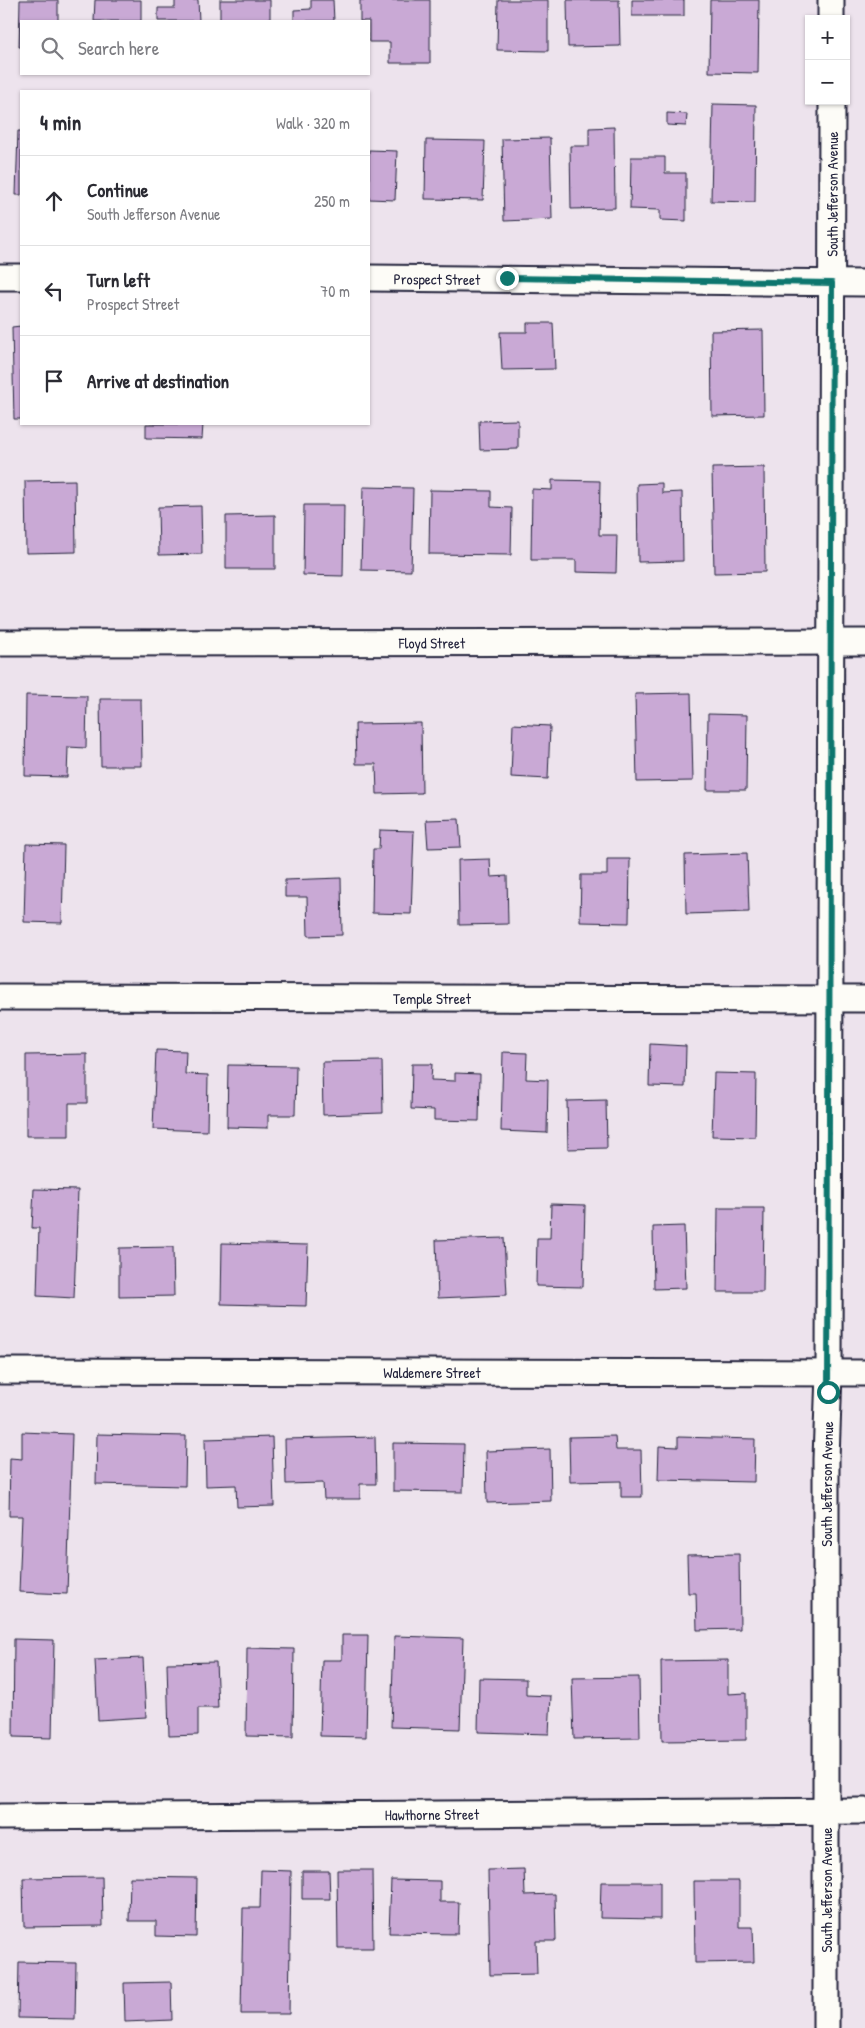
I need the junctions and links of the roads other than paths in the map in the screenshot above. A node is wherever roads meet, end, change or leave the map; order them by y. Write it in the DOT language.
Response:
graph roads {
  1 [pos="831,0"];
  2 [pos="831,15"];
  3 [pos="832,105"];
  4 [pos="0,278"];
  5 [pos="20,278"];
  6 [pos="370,278"];
  7 [pos="832,283"];
  8 [pos="865,283"];
  9 [pos="831,642"];
  10 [pos="865,642"];
  11 [pos="0,643"];
  12 [pos="0,997"];
  13 [pos="830,998"];
  14 [pos="865,999"];
  15 [pos="0,1371"];
  16 [pos="828,1373"];
  17 [pos="865,1373"];
  18 [pos="826,1812"];
  19 [pos="865,1812"];
  20 [pos="0,1817"];
  21 [pos="826,2028"];
  1 -- 2 [label="street"];
  3 -- 7 [label="street, South Jefferson Avenue"];
  4 -- 5 [label="street"];
  6 -- 7 [label="street, Prospect Street"];
  7 -- 8 [label="street, Prospect Street"];
  7 -- 9 [label="street, South Jefferson Avenue"];
  9 -- 10 [label="street, Floyd Street"];
  9 -- 11 [label="street, Floyd Street"];
  9 -- 13 [label="street, South Jefferson Avenue"];
  12 -- 13 [label="street, Temple Street"];
  13 -- 14 [label="street, Temple Street"];
  13 -- 16 [label="street, South Jefferson Avenue"];
  15 -- 16 [label="street, Waldemere Street"];
  16 -- 17 [label="street, Waldemere Street"];
  16 -- 18 [label="street, South Jefferson Avenue"];
  18 -- 19 [label="street, Hawthorne Street"];
  18 -- 20 [label="street, Hawthorne Street"];
  18 -- 21 [label="street, South Jefferson Avenue"];
}
